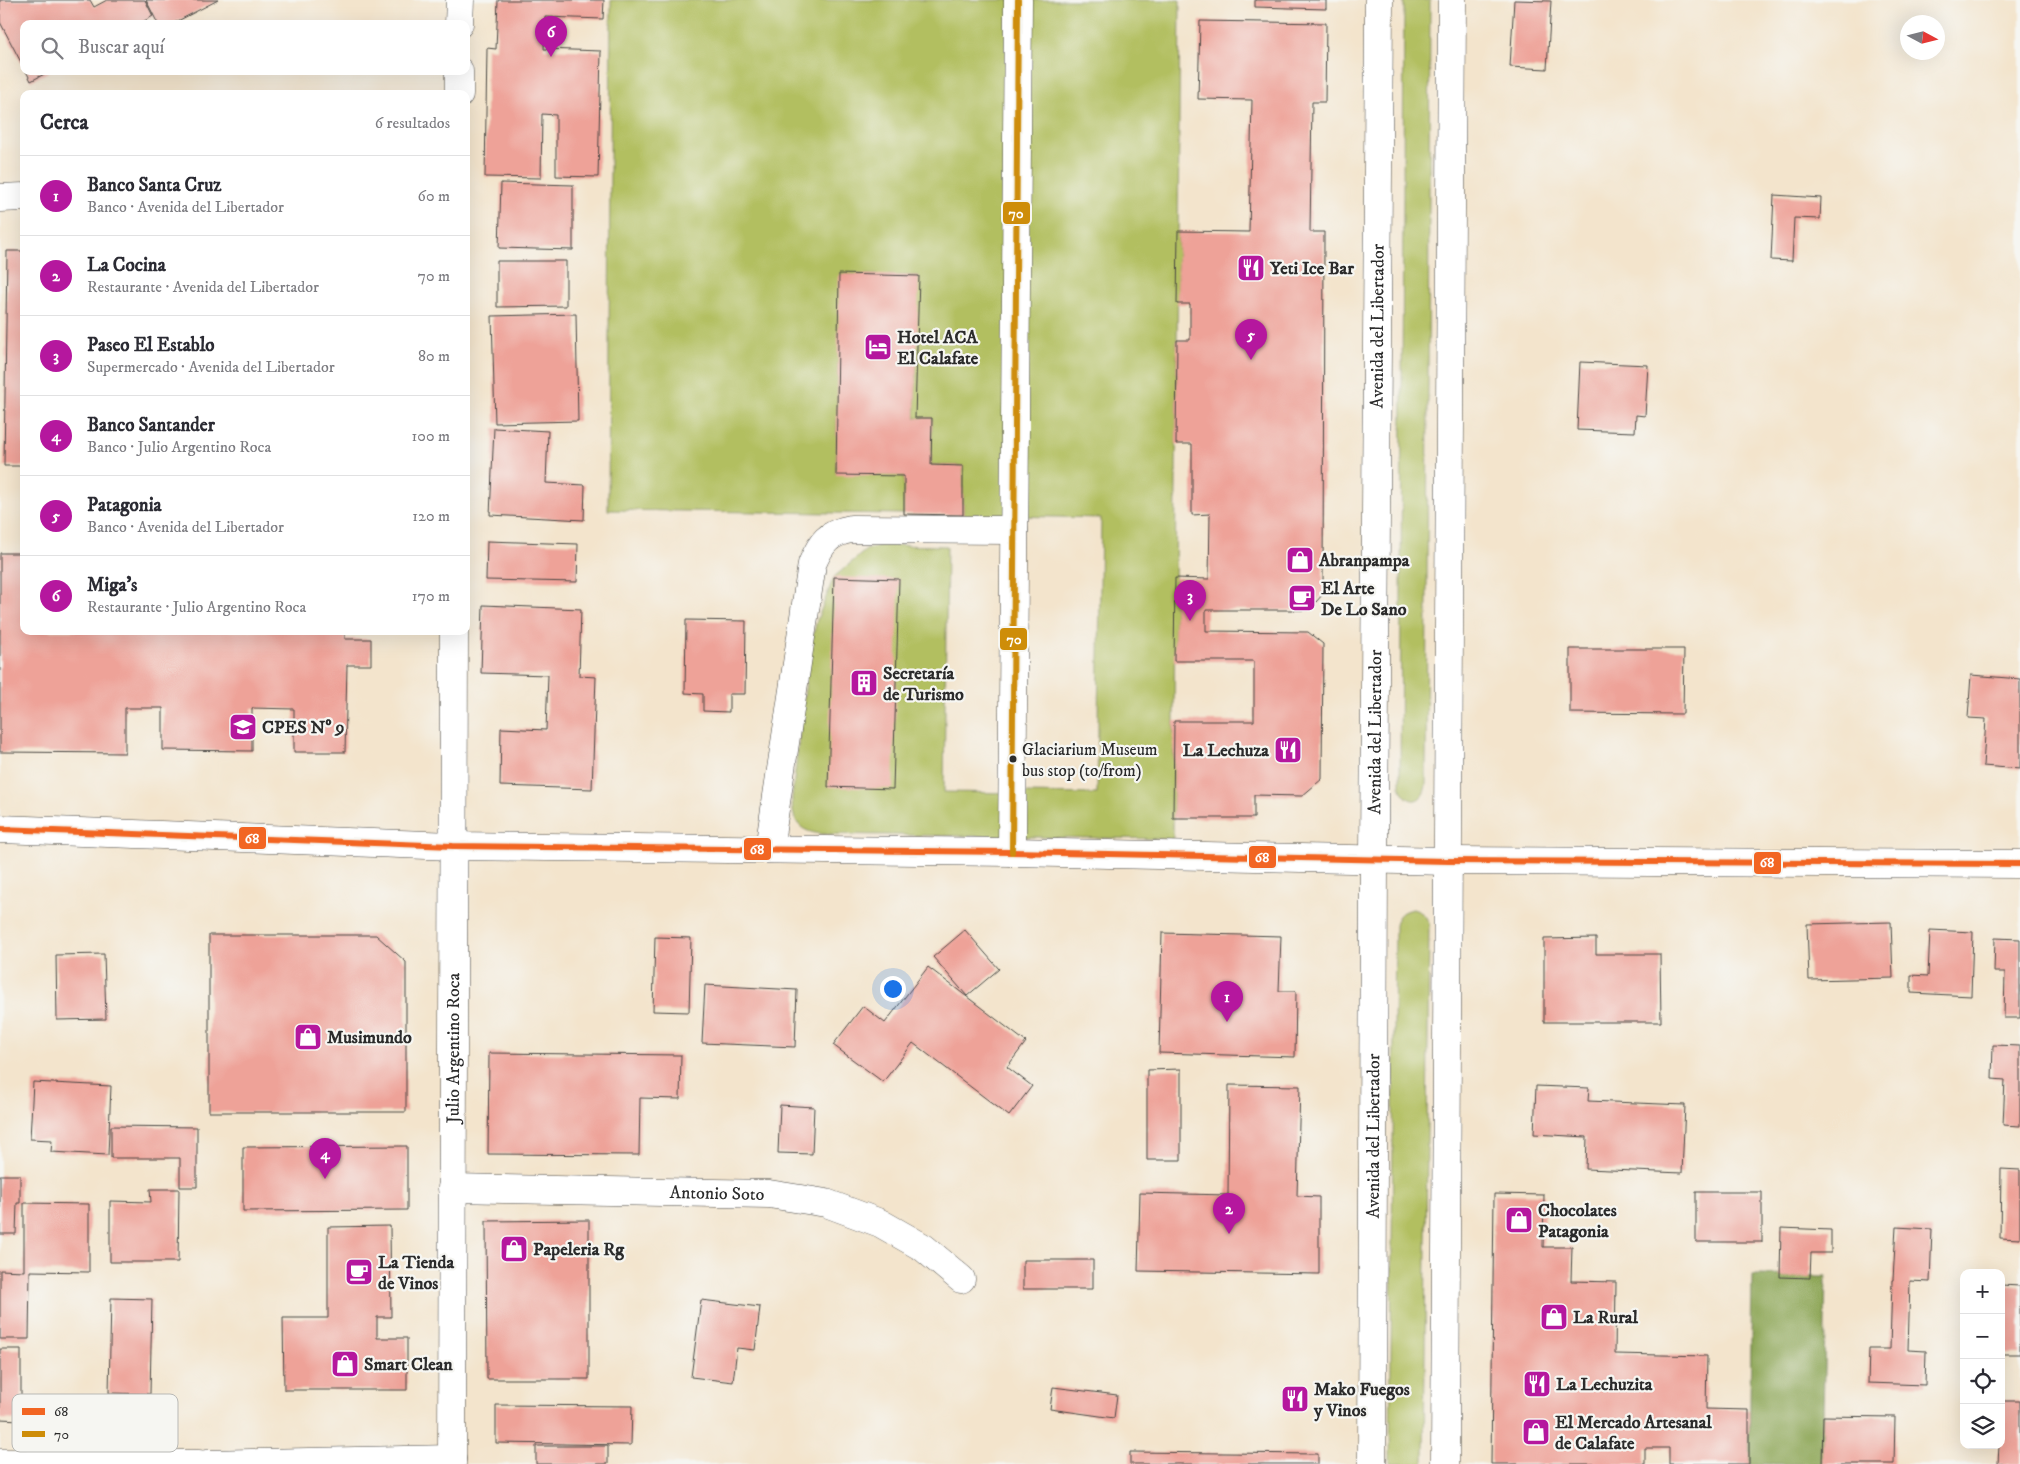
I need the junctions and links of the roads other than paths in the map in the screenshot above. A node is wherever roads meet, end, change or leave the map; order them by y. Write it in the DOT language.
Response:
graph roads {
  1 [pos="460,0"];
  2 [pos="1018,0"];
  3 [pos="1379,0"];
  4 [pos="1452,0"];
  5 [pos="459,20"];
  6 [pos="459,75"];
  7 [pos="459,90"];
  8 [pos="0,198"];
  9 [pos="20,198"];
  10 [pos="1014,530"];
  11 [pos="454,635"];
  12 [pos="0,829"];
  13 [pos="452,846"];
  14 [pos="769,848"];
  15 [pos="1012,852"];
  16 [pos="1374,860"];
  17 [pos="1449,861"];
  18 [pos="2020,864"];
  19 [pos="452,1188"];
  20 [pos="960,1279"];
  21 [pos="452,1461"];
  22 [pos="0,1464"];
  23 [pos="199,1464"];
  24 [pos="207,1464"];
  25 [pos="1372,1464"];
  26 [pos="1445,1464"];
  1 -- 5 [label="street"];
  2 -- 10 [label="street"];
  3 -- 16 [label="street, Avenida del Libertador"];
  4 -- 17 [label="street"];
  6 -- 7 [label="street"];
  8 -- 9 [label="street"];
  10 -- 14 [label="street"];
  10 -- 15 [label="street"];
  11 -- 13 [label="street, Julio Argentino Roca"];
  12 -- 13 [label="street"];
  13 -- 14 [label="street"];
  13 -- 19 [label="street, Julio Argentino Roca"];
  14 -- 15 [label="street"];
  15 -- 16 [label="street"];
  16 -- 17 [label="street"];
  16 -- 25 [label="street, Avenida del Libertador"];
  17 -- 18 [label="street"];
  17 -- 26 [label="street"];
  19 -- 20 [label="street, Antonio Soto"];
  19 -- 21 [label="street, Julio Argentino Roca"];
  21 -- 24 [label="street"];
  22 -- 23 [label="street"];
}
